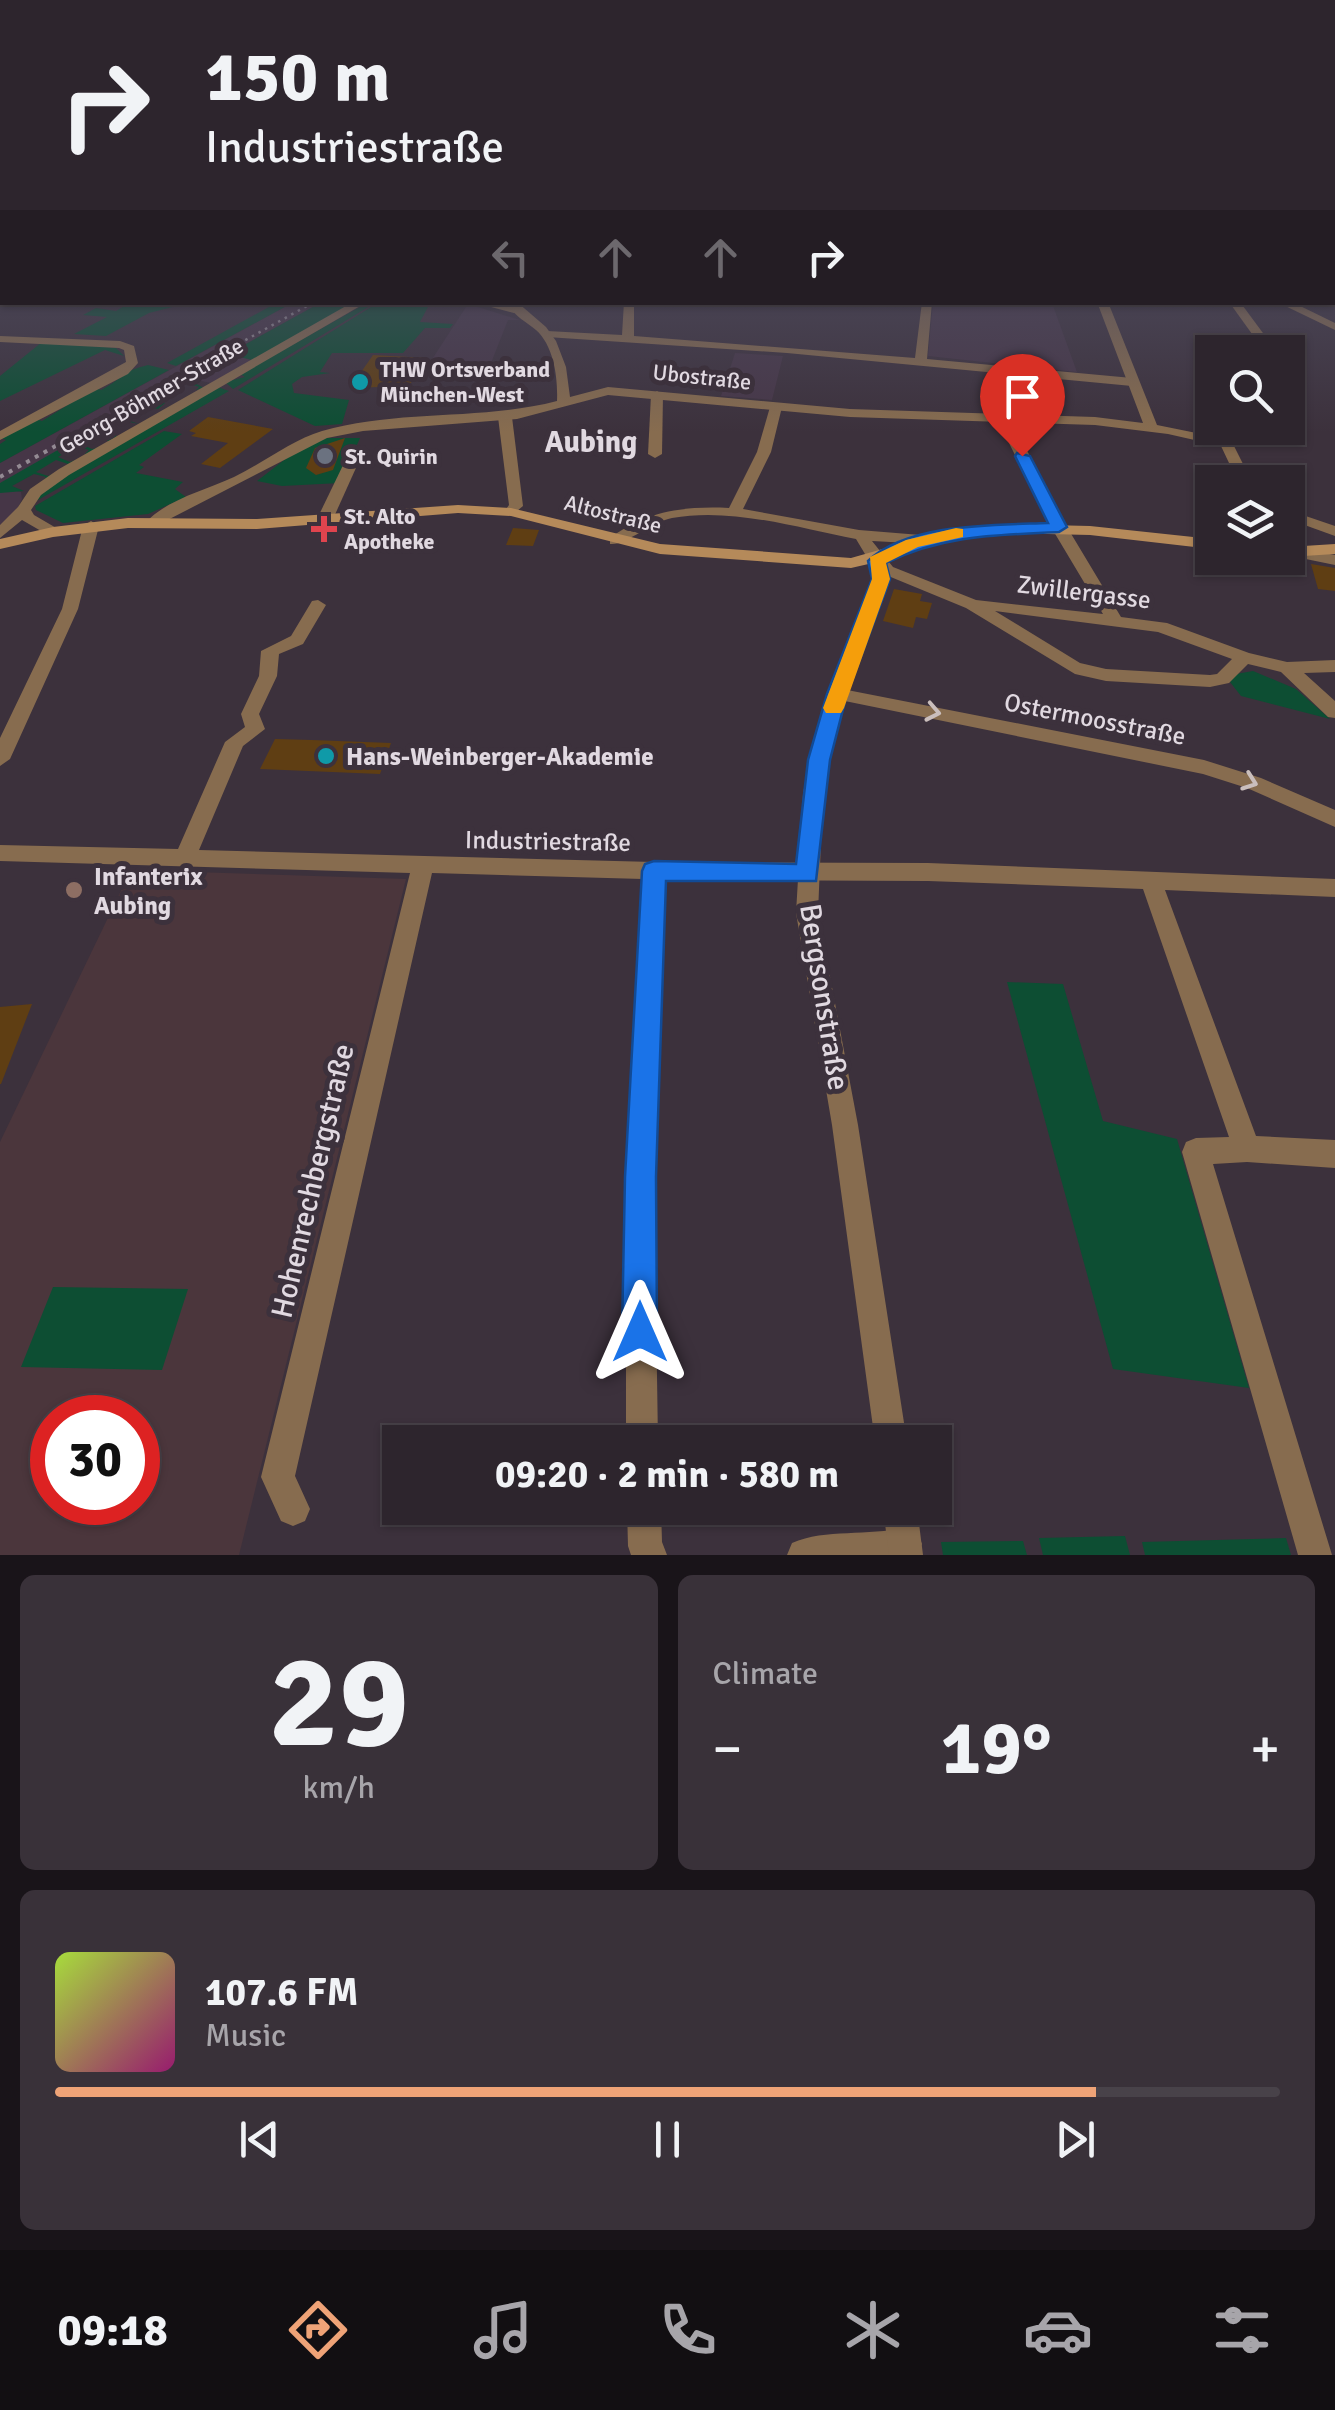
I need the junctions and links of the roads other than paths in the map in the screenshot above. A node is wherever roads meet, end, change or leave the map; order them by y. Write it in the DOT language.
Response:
graph roads {
  1 [pos="357,305"];
  2 [pos="629,305"];
  3 [pos="927,305"];
  4 [pos="1103,305"];
  5 [pos="1236,305"];
  6 [pos="1288,305"];
  7 [pos="512,306"];
  8 [pos="1335,327"];
  9 [pos="546,334"];
  10 [pos="1258,335"];
  11 [pos="628,337"];
  12 [pos="0,339"];
  13 [pos="921,360"];
  14 [pos="567,381"];
  15 [pos="1132,382"];
  16 [pos="608,391"];
  17 [pos="657,395"];
  18 [pos="563,402"];
  19 [pos="776,407"];
  20 [pos="505,417"];
  21 [pos="1004,420"];
  22 [pos="1152,428"];
  23 [pos="0,436"];
  24 [pos="655,454"];
  25 [pos="353,459"];
  26 [pos="1237,465"];
  27 [pos="24,510"];
  28 [pos="511,512"];
  29 [pos="734,512"];
  30 [pos="326,519"];
  31 [pos="1305,521"];
  32 [pos="154,522"];
  33 [pos="92,526"];
  34 [pos="1059,527"];
  35 [pos="0,532"];
  36 [pos="53,532"];
  37 [pos="1333,532"];
  38 [pos="862,535"];
  39 [pos="928,539"];
  40 [pos="615,541"];
  41 [pos="1195,542"];
  42 [pos="0,544"];
  43 [pos="1335,549"];
  44 [pos="1305,552"];
  45 [pos="1305,555"];
  46 [pos="1335,560"];
  47 [pos="877,561"];
  48 [pos="972,604"];
  49 [pos="318,605"];
  50 [pos="1115,621"];
  51 [pos="1244,657"];
  52 [pos="1335,666"];
  53 [pos="1287,668"];
  54 [pos="837,694"];
  55 [pos="1335,712"];
  56 [pos="0,759"];
  57 [pos="1335,819"];
  58 [pos="0,854"];
  59 [pos="184,860"];
  60 [pos="422,866"];
  61 [pos="654,871"];
  62 [pos="807,874"];
  63 [pos="1151,881"];
  64 [pos="1335,888"];
  65 [pos="1247,1149"];
  66 [pos="1335,1154"];
  67 [pos="642,1425"];
  68 [pos="888,1425"];
  69 [pos="293,1509"];
  70 [pos="644,1525"];
  71 [pos="902,1525"];
  72 [pos="906,1550"];
  73 [pos="650,1555"];
  74 [pos="804,1555"];
  75 [pos="1316,1555"];
  1 -- 27 [label="street, Georg-Böhmer-Straße"];
  2 -- 11 [label="street"];
  3 -- 13 [label="street"];
  4 -- 15 [label="street"];
  5 -- 10 [label="street"];
  6 -- 8 [label="street"];
  7 -- 9 [label="street"];
  9 -- 11 [label="street"];
  9 -- 14 [label="street"];
  11 -- 13 [label="street"];
  12 -- 23 [label="street"];
  13 -- 15 [label="street"];
  14 -- 16 [label="street"];
  14 -- 18 [label="street"];
  15 -- 22 [label="street"];
  16 -- 17 [label="street, Ubostraße"];
  16 -- 18 [label="street, Ubostraße"];
  17 -- 19 [label="street, Ubostraße"];
  17 -- 24 [label="street"];
  18 -- 20 [label="street, Ubostraße"];
  19 -- 21 [label="street, Ubostraße"];
  19 -- 29 [label="street"];
  20 -- 28 [label="street"];
  20 -- 32 [label="street, Ubostraße"];
  21 -- 22 [label="street, Ubostraße"];
  21 -- 34 [label="street"];
  22 -- 26 [label="street, Ubostraße"];
  25 -- 30 [label="street"];
  27 -- 35 [label="street, Georg-Böhmer-Straße"];
  27 -- 36 [label="street"];
  28 -- 30 [label="main road, Altostraße"];
  28 -- 40 [label="main road, Altostraße"];
  29 -- 38 [label="street"];
  29 -- 40 [label="street"];
  30 -- 32 [label="main road, Altostraße"];
  31 -- 37 [label="street"];
  32 -- 33 [label="main road, Altostraße"];
  33 -- 36 [label="main road, Altostraße"];
  33 -- 56 [label="street"];
  34 -- 39 [label="main road, Altostraße"];
  34 -- 41 [label="main road, Altostraße"];
  34 -- 50 [label="street"];
  36 -- 42 [label="main road, Altostraße"];
  38 -- 39 [label="street"];
  38 -- 47 [label="street"];
  39 -- 47 [label="main road, Altostraße"];
  40 -- 47 [label="main road, Altostraße"];
  43 -- 44 [label="main road"];
  45 -- 46 [label="street"];
  47 -- 48 [label="street"];
  47 -- 54 [label="street, Bergsonstraße"];
  48 -- 50 [label="street, Zwillergasse"];
  48 -- 51 [label="street"];
  49 -- 59 [label="street"];
  50 -- 51 [label="street, Zwillergasse"];
  51 -- 53 [label="street, Zwillergasse"];
  52 -- 53 [label="street"];
  53 -- 55 [label="street"];
  54 -- 57 [label="street, Ostermoosstraße, one-way"];
  54 -- 62 [label="street, Bergsonstraße"];
  58 -- 59 [label="street, Industriestraße"];
  59 -- 60 [label="street, Industriestraße"];
  60 -- 61 [label="street, Industriestraße"];
  60 -- 69 [label="street, Hohenrechbergstraße"];
  61 -- 62 [label="street, Industriestraße"];
  61 -- 67 [label="street"];
  62 -- 63 [label="street, Industriestraße"];
  62 -- 68 [label="street, Bergsonstraße"];
  63 -- 64 [label="street, Industriestraße"];
  63 -- 65 [label="street"];
  65 -- 66 [label="street"];
  65 -- 75 [label="street"];
  70 -- 73 [label="street"];
  71 -- 72 [label="street"];
  72 -- 74 [label="street"];
}
